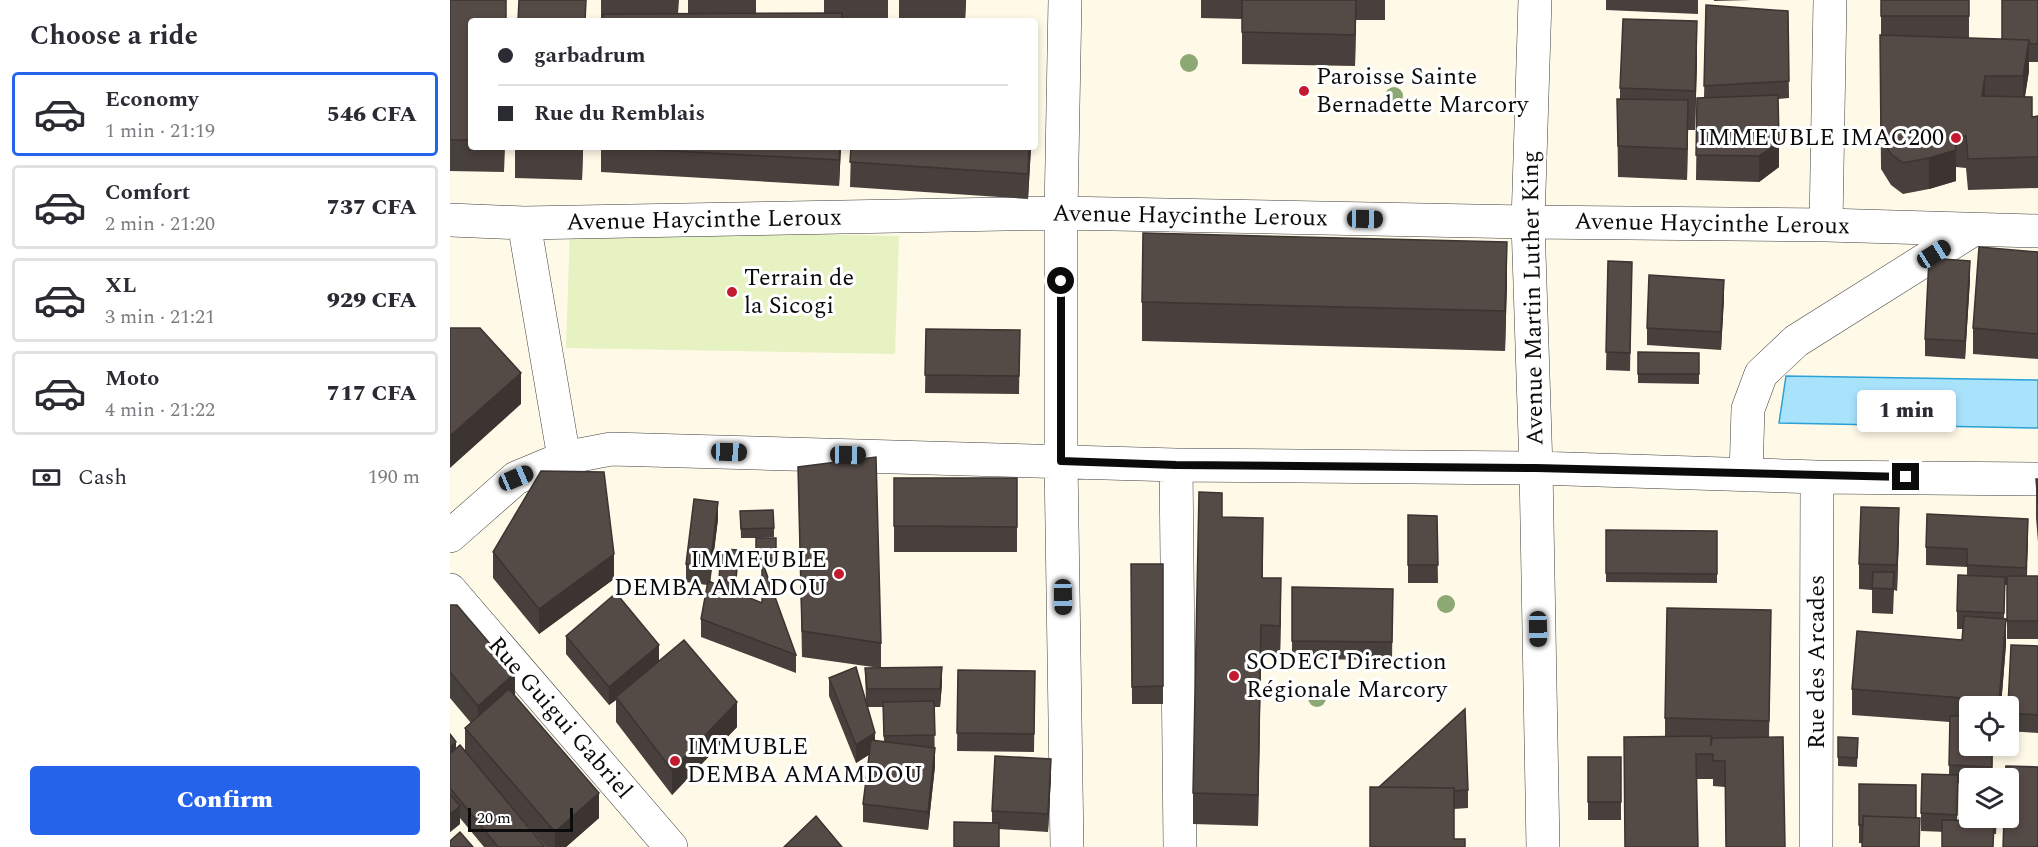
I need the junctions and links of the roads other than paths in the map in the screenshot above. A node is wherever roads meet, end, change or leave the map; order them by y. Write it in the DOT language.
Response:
graph roads {
  1 [pos="1065,0"];
  2 [pos="1535,0"];
  3 [pos="1830,0"];
  4 [pos="1061,213"];
  5 [pos="450,220"];
  6 [pos="1528,222"];
  7 [pos="524,223"];
  8 [pos="1826,225"];
  9 [pos="1974,229"];
  10 [pos="2038,231"];
  11 [pos="564,458"];
  12 [pos="1061,461"];
  13 [pos="1176,465"];
  14 [pos="1536,468"];
  15 [pos="1746,475"];
  16 [pos="1817,477"];
  17 [pos="2038,479"];
  18 [pos="450,536"];
  19 [pos="450,590"];
  20 [pos="670,847"];
  21 [pos="1067,847"];
  22 [pos="1180,847"];
  23 [pos="1543,847"];
  24 [pos="1816,847"];
  1 -- 4 [label="street"];
  2 -- 6 [label="street, Avenue Martin Luther King"];
  3 -- 8 [label="street"];
  4 -- 6 [label="street, Avenue Haycinthe Leroux"];
  4 -- 7 [label="street, Avenue Haycinthe Leroux"];
  4 -- 12 [label="street"];
  5 -- 7 [label="street, Avenue Haycinthe Leroux"];
  6 -- 8 [label="street, Avenue Haycinthe Leroux"];
  6 -- 14 [label="street, Avenue Martin Luther King"];
  7 -- 11 [label="street"];
  8 -- 9 [label="street, Avenue Haycinthe Leroux"];
  9 -- 10 [label="street, Avenue Haycinthe Leroux"];
  9 -- 15 [label="street"];
  11 -- 12 [label="street"];
  11 -- 18 [label="street"];
  12 -- 13 [label="street"];
  12 -- 21 [label="street"];
  13 -- 14 [label="street"];
  13 -- 22 [label="street"];
  14 -- 15 [label="street"];
  14 -- 23 [label="street, Avenue Martin Luther King"];
  15 -- 16 [label="street"];
  16 -- 17 [label="street"];
  16 -- 24 [label="street, Rue des Arcades"];
  19 -- 20 [label="street, Rue Guigui Gabriel"];
}
